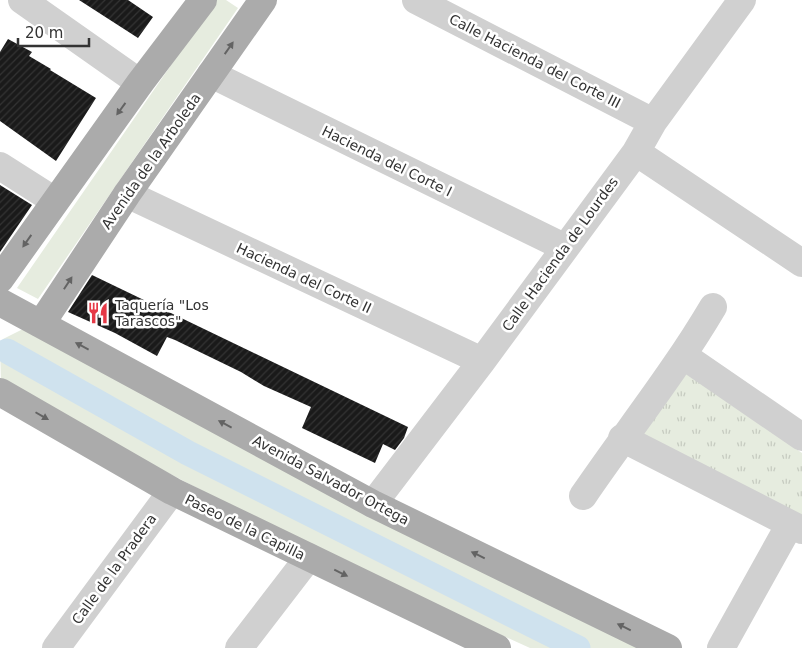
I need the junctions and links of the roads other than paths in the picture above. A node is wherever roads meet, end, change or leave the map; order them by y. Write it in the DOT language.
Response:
graph roads {
  1 [pos="22,0"];
  2 [pos="203,0"];
  3 [pos="263,0"];
  4 [pos="416,0"];
  5 [pos="742,0"];
  6 [pos="211,74"];
  7 [pos="140,83"];
  8 [pos="653,122"];
  9 [pos="636,152"];
  10 [pos="0,166"];
  11 [pos="127,194"];
  12 [pos="55,201"];
  13 [pos="564,247"];
  14 [pos="802,263"];
  15 [pos="0,279"];
  16 [pos="0,302"];
  17 [pos="714,307"];
  18 [pos="41,324"];
  19 [pos="684,356"];
  20 [pos="482,361"];
  21 [pos="0,392"];
  22 [pos="802,437"];
  23 [pos="622,438"];
  24 [pos="172,491"];
  25 [pos="583,496"];
  26 [pos="373,504"];
  27 [pos="796,527"];
  28 [pos="309,557"];
  29 [pos="56,648"];
  30 [pos="239,648"];
  31 [pos="498,648"];
  32 [pos="668,648"];
  33 [pos="721,648"];
  1 -- 7 [label="street"];
  2 -- 7 [label="main road"];
  6 -- 3 [label="main road, Avenida de la Arboleda, one-way"];
  4 -- 8 [label="street, Calle Hacienda del Corte III"];
  5 -- 8 [label="street, Calle Hacienda de Lourdes"];
  6 -- 11 [label="main road, Avenida de la Arboleda"];
  6 -- 13 [label="street, Hacienda del Corte I"];
  7 -- 12 [label="main road, one-way"];
  8 -- 9 [label="street, Calle Hacienda de Lourdes"];
  9 -- 13 [label="street, Calle Hacienda de Lourdes"];
  9 -- 14 [label="street"];
  10 -- 12 [label="street"];
  18 -- 11 [label="main road, Avenida de la Arboleda, one-way"];
  11 -- 20 [label="street, Hacienda del Corte II"];
  12 -- 15 [label="main road, one-way"];
  13 -- 20 [label="street, Calle Hacienda de Lourdes"];
  16 -- 18 [label="main road, Avenida Salvador Ortega"];
  17 -- 19 [label="street"];
  26 -- 18 [label="main road, Avenida Salvador Ortega, one-way"];
  19 -- 22 [label="street"];
  19 -- 23 [label="street"];
  20 -- 26 [label="street, Calle Hacienda de Lourdes"];
  21 -- 24 [label="main road, Paseo de la Capilla, one-way"];
  23 -- 25 [label="street"];
  23 -- 27 [label="street"];
  24 -- 28 [label="main road, Paseo de la Capilla"];
  24 -- 29 [label="street, Calle de la Pradera"];
  32 -- 26 [label="main road, Avenida Salvador Ortega, one-way"];
  27 -- 33 [label="street"];
  28 -- 30 [label="street"];
  28 -- 31 [label="main road, Paseo de la Capilla, one-way"];
}
